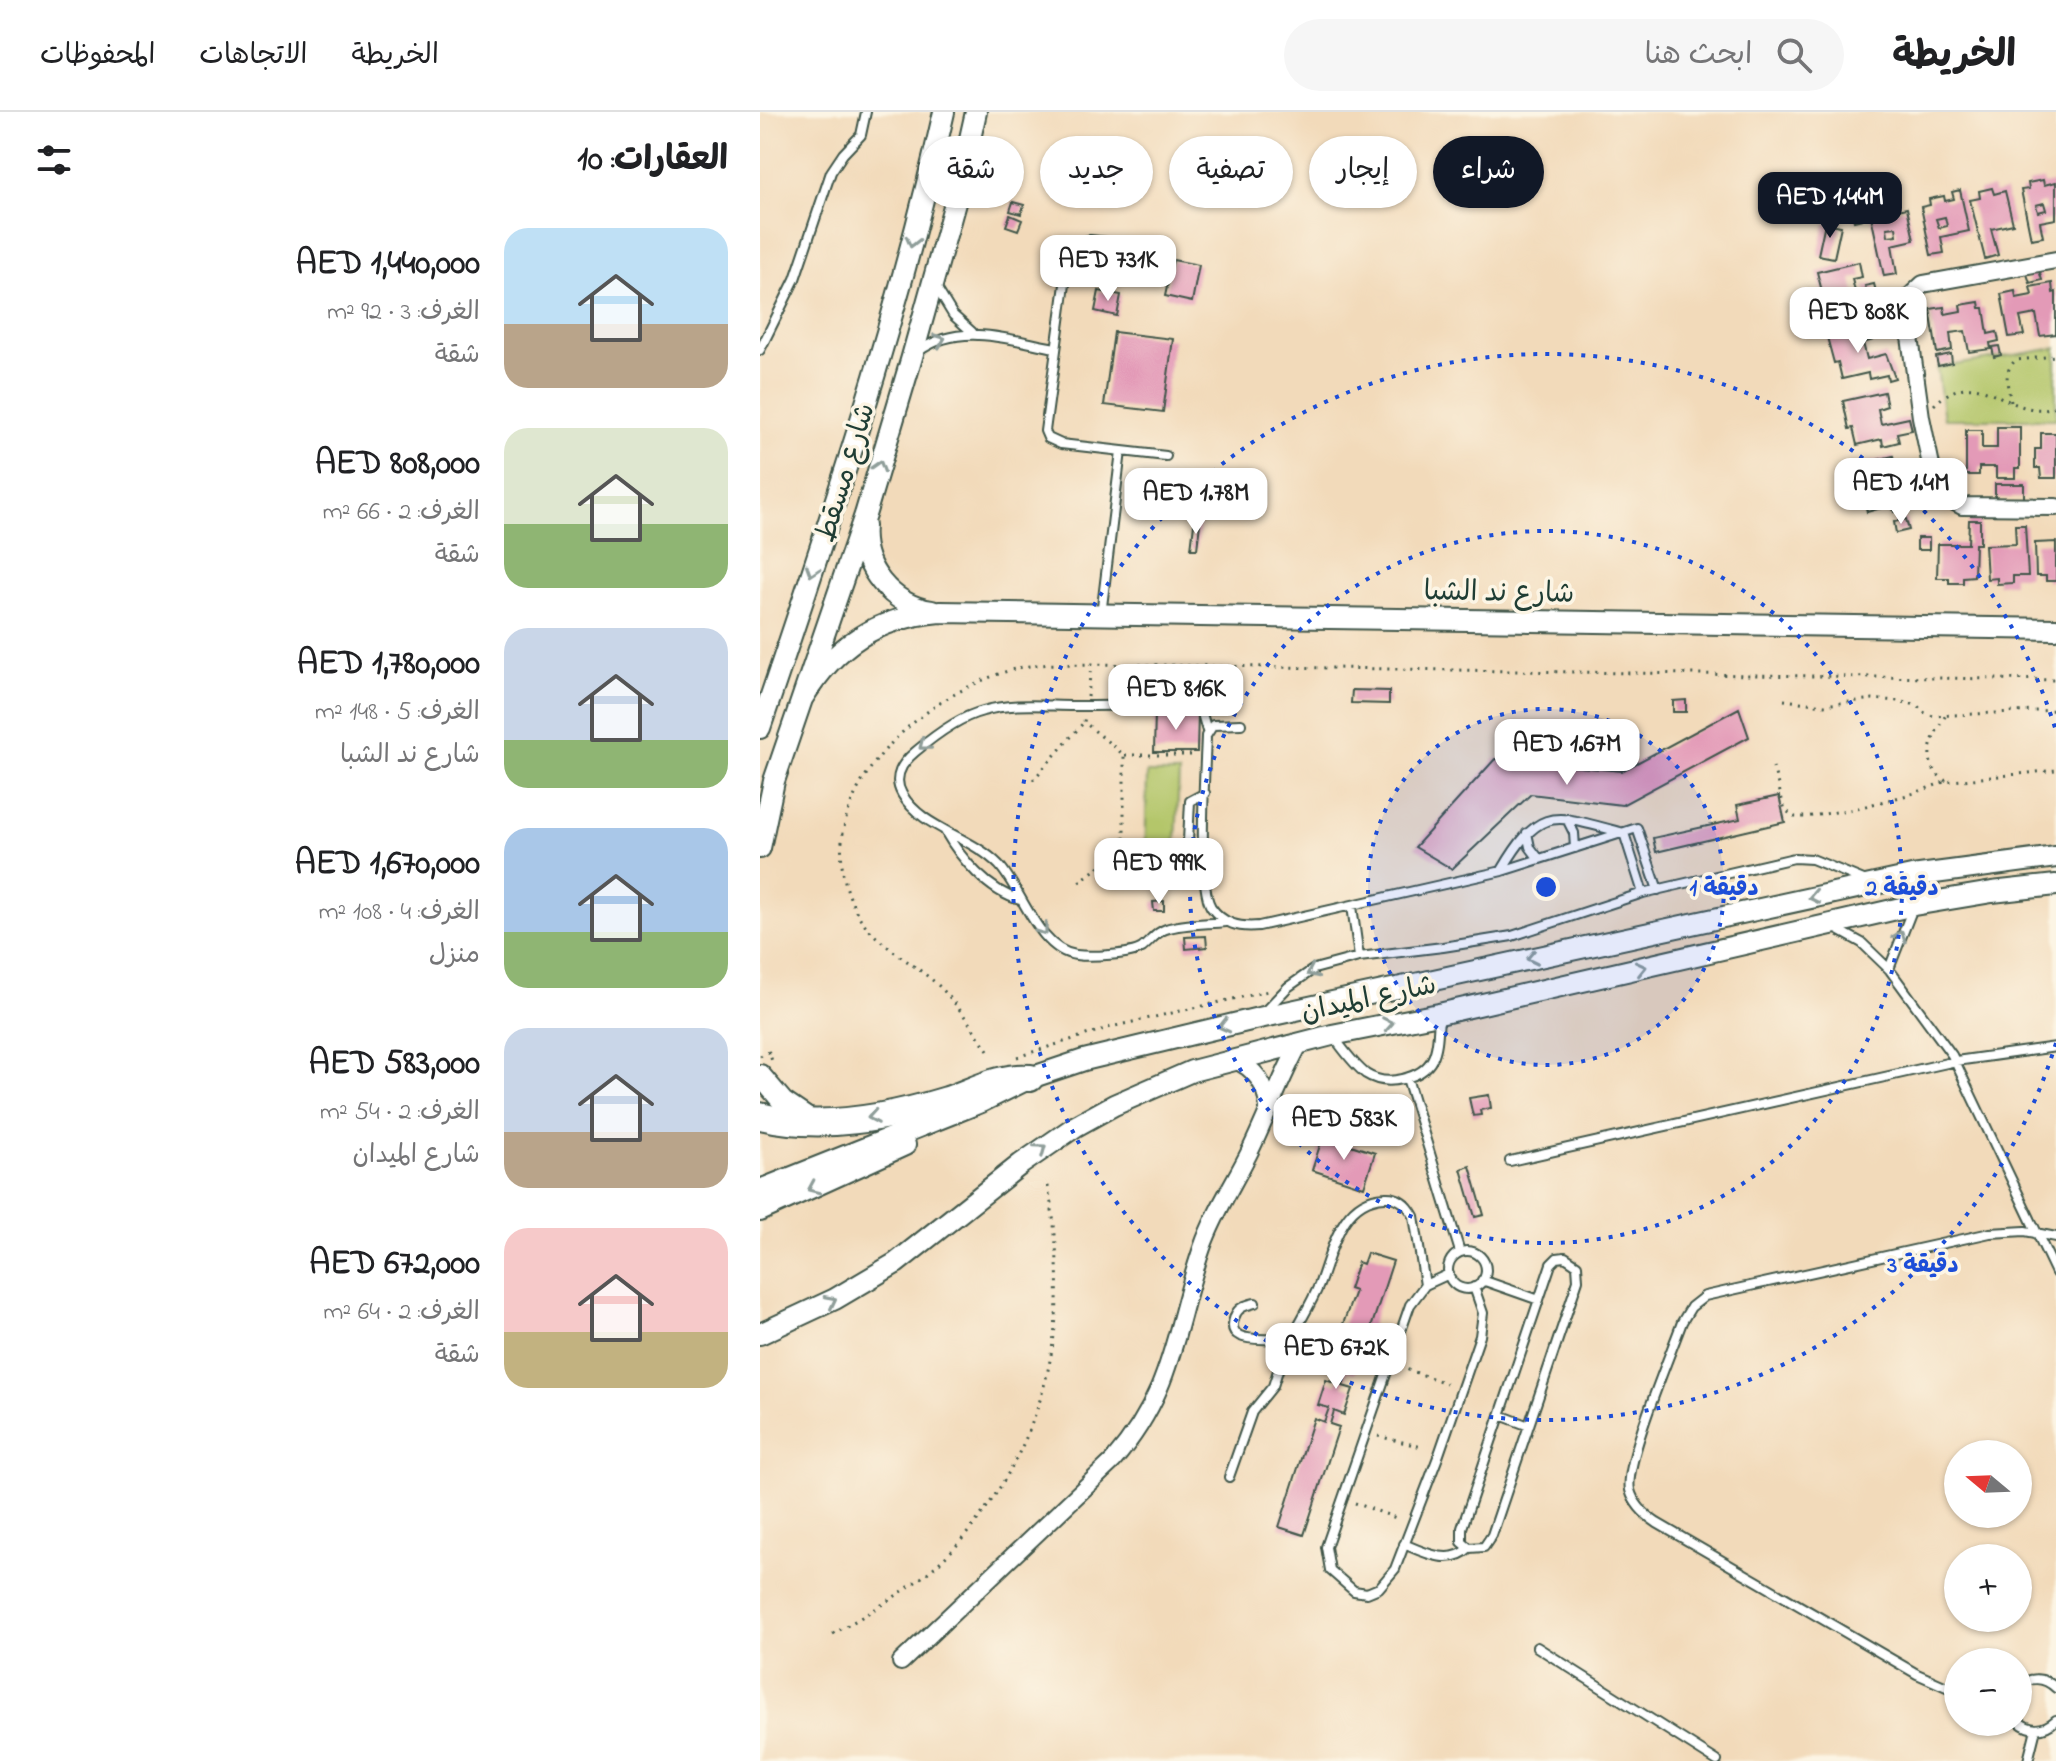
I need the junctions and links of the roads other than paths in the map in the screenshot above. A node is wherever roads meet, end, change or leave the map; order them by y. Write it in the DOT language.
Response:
graph roads {
  1 [pos="866,112"];
  2 [pos="944,112"];
  3 [pos="976,112"];
  4 [pos="1151,247"];
  5 [pos="2056,260"];
  6 [pos="933,282"];
  7 [pos="972,333"];
  8 [pos="1056,348"];
  9 [pos="760,350"];
  10 [pos="912,357"];
  11 [pos="1121,451"];
  12 [pos="1166,456"];
  13 [pos="2056,507"];
  14 [pos="865,515"];
  15 [pos="940,612"];
  16 [pos="1101,615"];
  17 [pos="2056,629"];
  18 [pos="802,699"];
  19 [pos="1241,724"];
  20 [pos="760,728"];
  21 [pos="1207,731"];
  22 [pos="1205,793"];
  23 [pos="1567,819"];
  24 [pos="944,830"];
  25 [pos="1527,832"];
  26 [pos="1624,833"];
  27 [pos="760,848"];
  28 [pos="1575,848"];
  29 [pos="1204,855"];
  30 [pos="2056,857"];
  31 [pos="1539,859"];
  32 [pos="1502,871"];
  33 [pos="1874,884"];
  34 [pos="2056,885"];
  35 [pos="1658,890"];
  36 [pos="1643,893"];
  37 [pos="1020,900"];
  38 [pos="1914,905"];
  39 [pos="1352,906"];
  40 [pos="1226,922"];
  41 [pos="1828,924"];
  42 [pos="1359,957"];
  43 [pos="1889,969"];
  44 [pos="1439,1014"];
  45 [pos="1259,1018"];
  46 [pos="1332,1035"];
  47 [pos="1300,1043"];
  48 [pos="2056,1047"];
  49 [pos="1233,1059"];
  50 [pos="1956,1061"];
  51 [pos="768,1072"];
  52 [pos="1030,1078"];
  53 [pos="1407,1078"];
  54 [pos="981,1102"];
  55 [pos="1268,1110"];
  56 [pos="760,1116"];
  57 [pos="814,1123"];
  58 [pos="1510,1161"];
  59 [pos="760,1190"];
  60 [pos="760,1211"];
  61 [pos="2036,1233"];
  62 [pos="2056,1237"];
  63 [pos="1460,1252"];
  64 [pos="2056,1273"];
  65 [pos="1449,1274"];
  66 [pos="1482,1280"];
  67 [pos="1425,1285"];
  68 [pos="1474,1287"];
  69 [pos="1539,1300"];
  70 [pos="1255,1303"];
  71 [pos="760,1334"];
  72 [pos="1293,1335"];
  73 [pos="1283,1345"];
  74 [pos="1500,1415"];
  75 [pos="1529,1426"];
  76 [pos="1229,1477"];
  77 [pos="1404,1544"];
  78 [pos="1469,1548"];
  79 [pos="1537,1647"];
  80 [pos="901,1662"];
  81 [pos="2032,1680"];
  82 [pos="1944,1686"];
  83 [pos="2056,1688"];
  84 [pos="2056,1720"];
  85 [pos="2032,1727"];
  86 [pos="2036,1729"];
  87 [pos="1717,1761"];
  88 [pos="2028,1761"];
  1 -- 9 [label="lane"];
  2 -- 20 [label="street, شارع مسقط, one-way"];
  3 -- 6 [label="street, شارع مسقط"];
  4 -- 8 [label="lane"];
  5 -- 13 [label="street"];
  6 -- 7 [label="lane"];
  6 -- 10 [label="street, شارع مسقط"];
  7 -- 8 [label="lane"];
  10 -- 7 [label="lane, one-way"];
  8 -- 11 [label="lane"];
  14 -- 10 [label="street, شارع مسقط, one-way"];
  11 -- 12 [label="lane"];
  11 -- 16 [label="lane"];
  14 -- 15 [label="street, شارع ند الشبا"];
  14 -- 18 [label="street, شارع مسقط"];
  15 -- 16 [label="street, شارع ند الشبا"];
  15 -- 18 [label="street, شارع ند الشبا"];
  16 -- 17 [label="street, شارع ند الشبا"];
  18 -- 27 [label="street, شارع مسقط"];
  19 -- 21 [label="lane"];
  21 -- 22 [label="lane"];
  21 -- 24 [label="lane, one-way"];
  22 -- 29 [label="lane"];
  22 -- 29 [label="lane"];
  23 -- 25 [label="lane"];
  23 -- 26 [label="lane"];
  23 -- 28 [label="lane"];
  24 -- 37 [label="lane"];
  24 -- 37 [label="lane"];
  25 -- 31 [label="lane"];
  25 -- 32 [label="lane"];
  26 -- 28 [label="lane"];
  26 -- 35 [label="lane"];
  26 -- 36 [label="lane"];
  28 -- 31 [label="lane"];
  29 -- 40 [label="lane"];
  30 -- 33 [label="street, شارع الميدان"];
  31 -- 32 [label="lane"];
  32 -- 39 [label="lane"];
  33 -- 35 [label="lane"];
  33 -- 45 [label="street, شارع الميدان, one-way"];
  34 -- 38 [label="street, شارع الميدان"];
  35 -- 36 [label="lane"];
  36 -- 42 [label="lane"];
  37 -- 40 [label="lane, one-way"];
  38 -- 41 [label="street, شارع الميدان"];
  43 -- 38 [label="lane, one-way"];
  39 -- 40 [label="lane"];
  39 -- 42 [label="lane"];
  41 -- 43 [label="lane"];
  44 -- 41 [label="street, شارع الميدان, one-way"];
  42 -- 45 [label="lane, one-way"];
  43 -- 50 [label="lane"];
  46 -- 44 [label="street, شارع الميدان, one-way"];
  44 -- 53 [label="lane"];
  45 -- 52 [label="street, شارع الميدان, one-way"];
  46 -- 47 [label="street, شارع الميدان"];
  46 -- 53 [label="lane"];
  47 -- 49 [label="street, شارع الميدان"];
  47 -- 55 [label="street"];
  48 -- 50 [label="lane"];
  49 -- 55 [label="street"];
  71 -- 49 [label="street, شارع الميدان, one-way"];
  50 -- 58 [label="lane"];
  50 -- 61 [label="lane"];
  51 -- 57 [label="street"];
  52 -- 54 [label="street, شارع الميدان"];
  52 -- 57 [label="main road, one-way"];
  53 -- 63 [label="lane"];
  54 -- 59 [label="street, شارع الميدان"];
  54 -- 60 [label="street, one-way"];
  55 -- 80 [label="street"];
  56 -- 57 [label="main road"];
  61 -- 62 [label="lane"];
  61 -- 64 [label="lane"];
  61 -- 82 [label="lane"];
  63 -- 65 [label="lane"];
  63 -- 66 [label="lane"];
  65 -- 67 [label="lane"];
  65 -- 68 [label="lane"];
  66 -- 68 [label="lane"];
  66 -- 69 [label="lane"];
  67 -- 72 [label="lane"];
  67 -- 77 [label="lane"];
  68 -- 77 [label="lane"];
  69 -- 74 [label="lane"];
  69 -- 75 [label="lane"];
  70 -- 73 [label="lane"];
  72 -- 73 [label="lane"];
  72 -- 73 [label="lane"];
  73 -- 76 [label="lane"];
  74 -- 75 [label="lane"];
  74 -- 78 [label="lane"];
  75 -- 78 [label="lane"];
  77 -- 78 [label="lane"];
  79 -- 87 [label="lane"];
  81 -- 83 [label="lane"];
  84 -- 86 [label="lane"];
  85 -- 86 [label="lane"];
  86 -- 88 [label="lane"];
}
